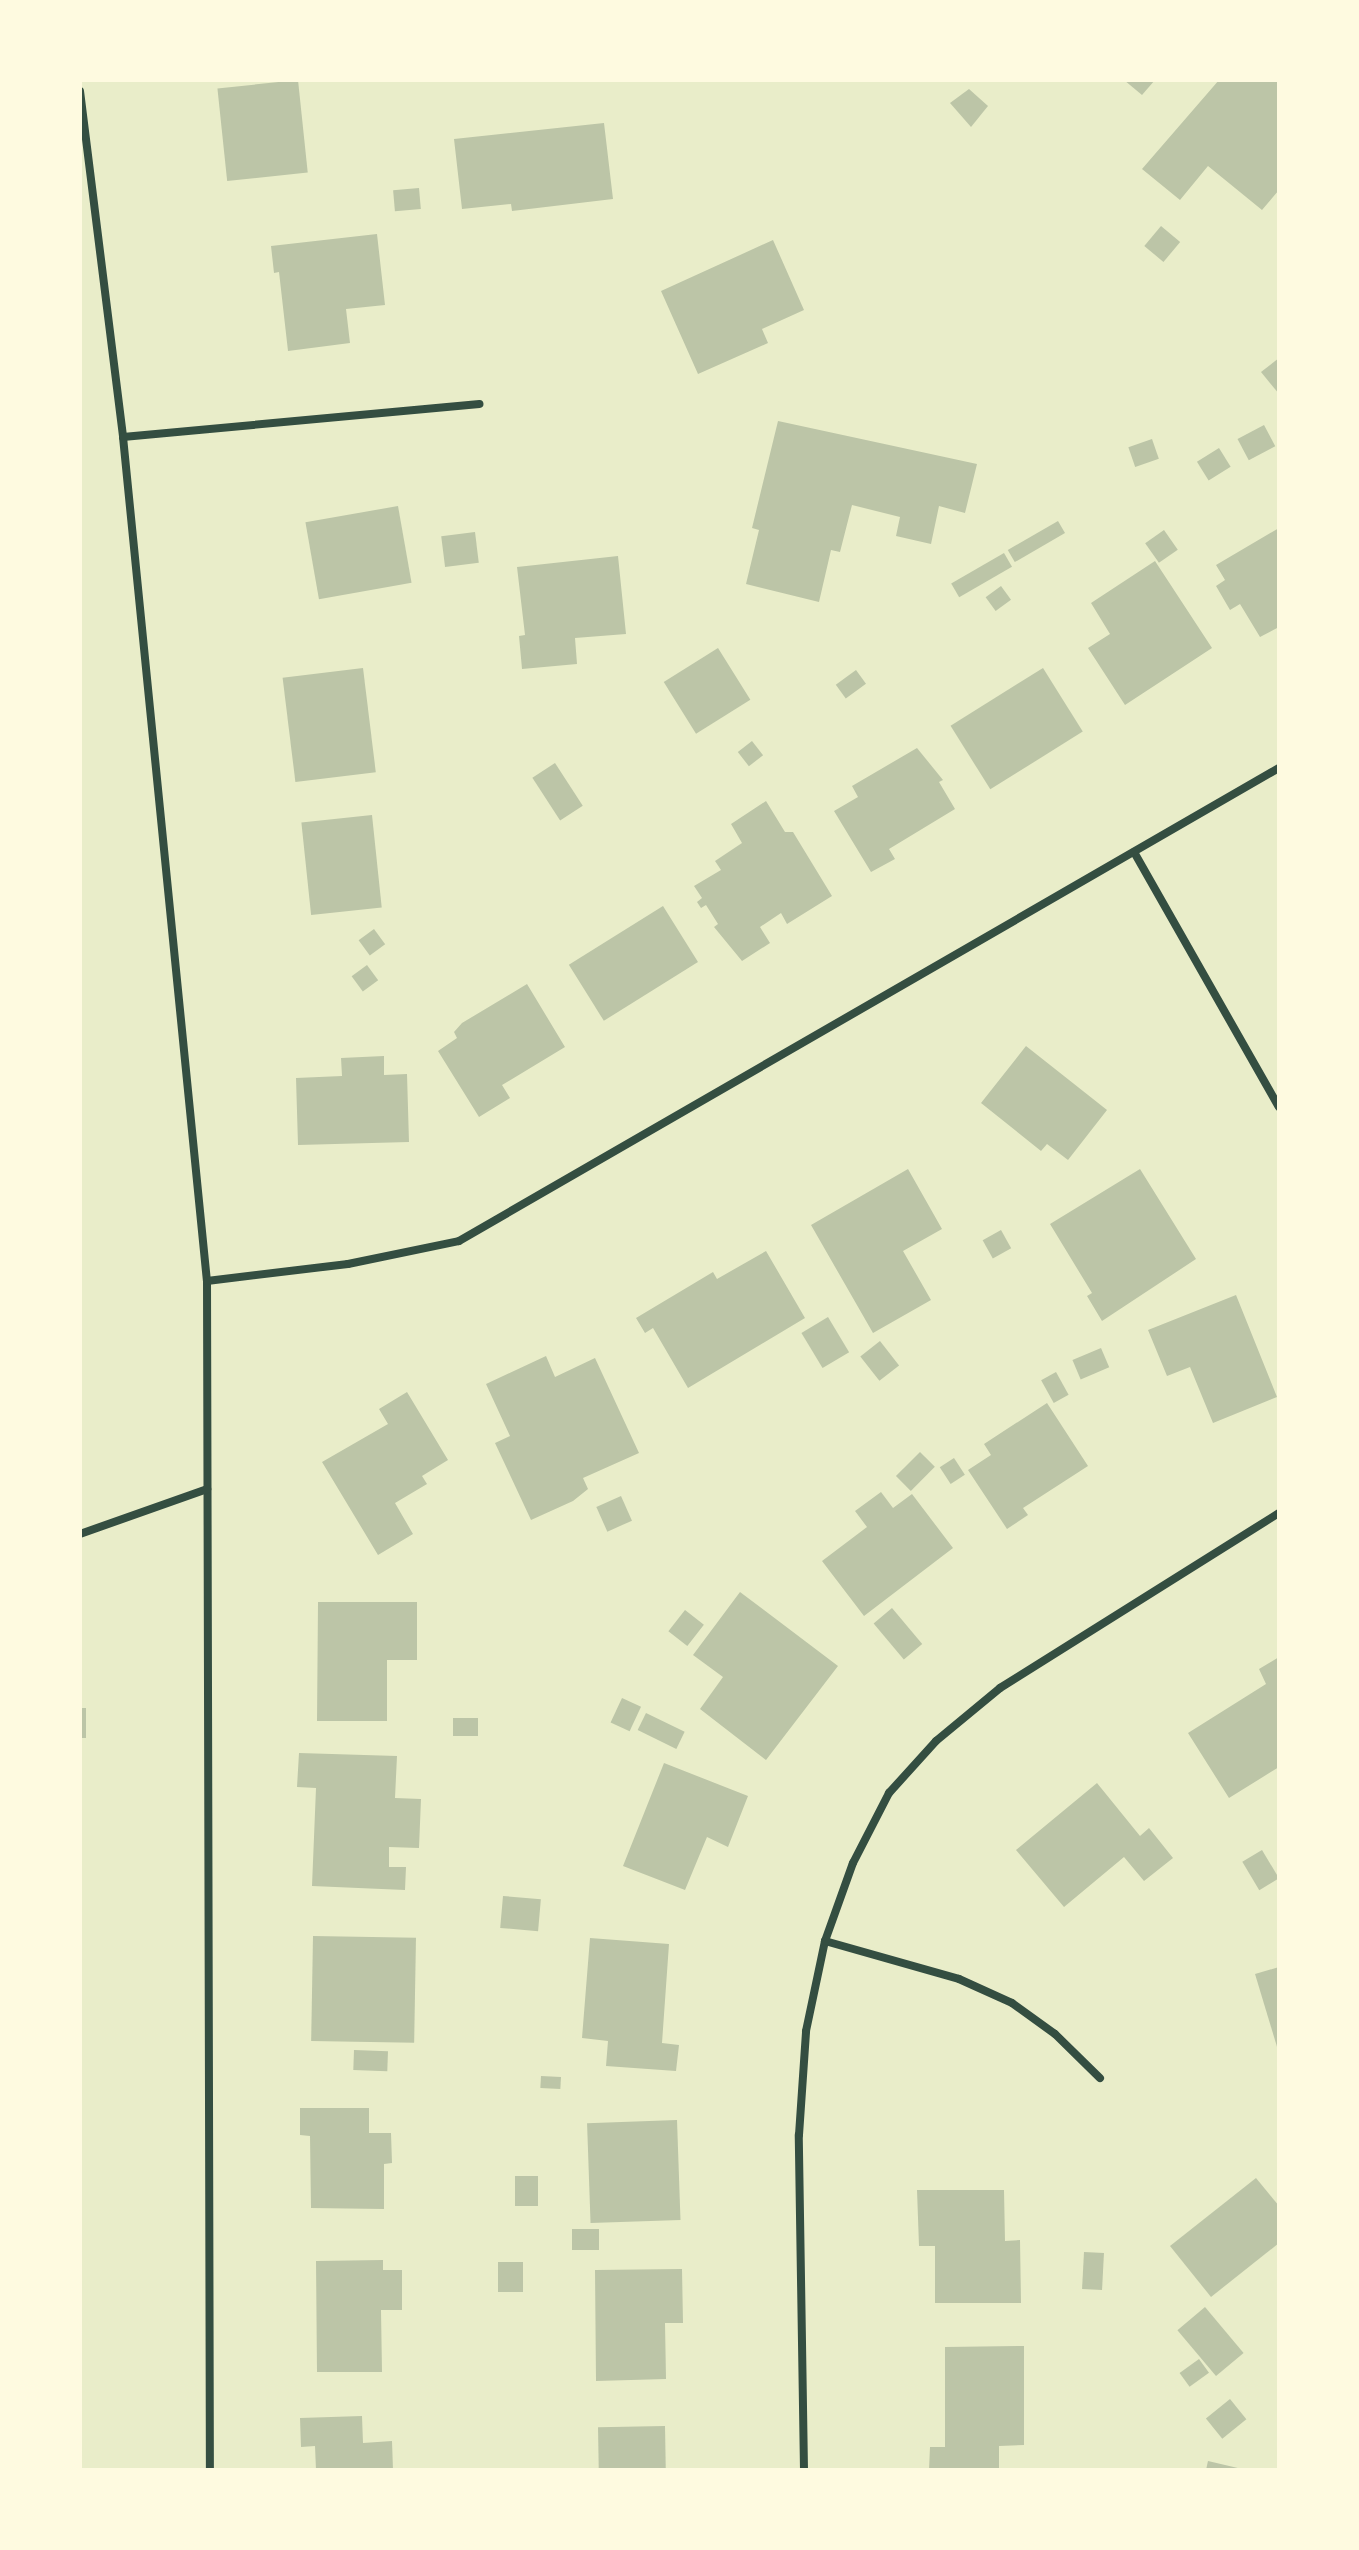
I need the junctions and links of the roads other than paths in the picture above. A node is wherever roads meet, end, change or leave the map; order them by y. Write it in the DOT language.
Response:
graph roads {
  1 [pos="80,91"];
  2 [pos="479,404"];
  3 [pos="123,437"];
  4 [pos="1279,768"];
  5 [pos="1134,852"];
  6 [pos="1279,1107"];
  7 [pos="207,1281"];
  8 [pos="207,1489"];
  9 [pos="1279,1513"];
  10 [pos="80,1534"];
  11 [pos="825,1941"];
  12 [pos="1100,2078"];
  13 [pos="210,2470"];
  14 [pos="804,2470"];
  1 -- 3 [label="street"];
  2 -- 3 [label="street"];
  3 -- 7 [label="street"];
  4 -- 5 [label="street"];
  5 -- 6 [label="street"];
  5 -- 7 [label="street"];
  7 -- 8 [label="street"];
  8 -- 10 [label="street"];
  8 -- 13 [label="street"];
  9 -- 11 [label="street"];
  11 -- 12 [label="street"];
  11 -- 14 [label="street"];
}
